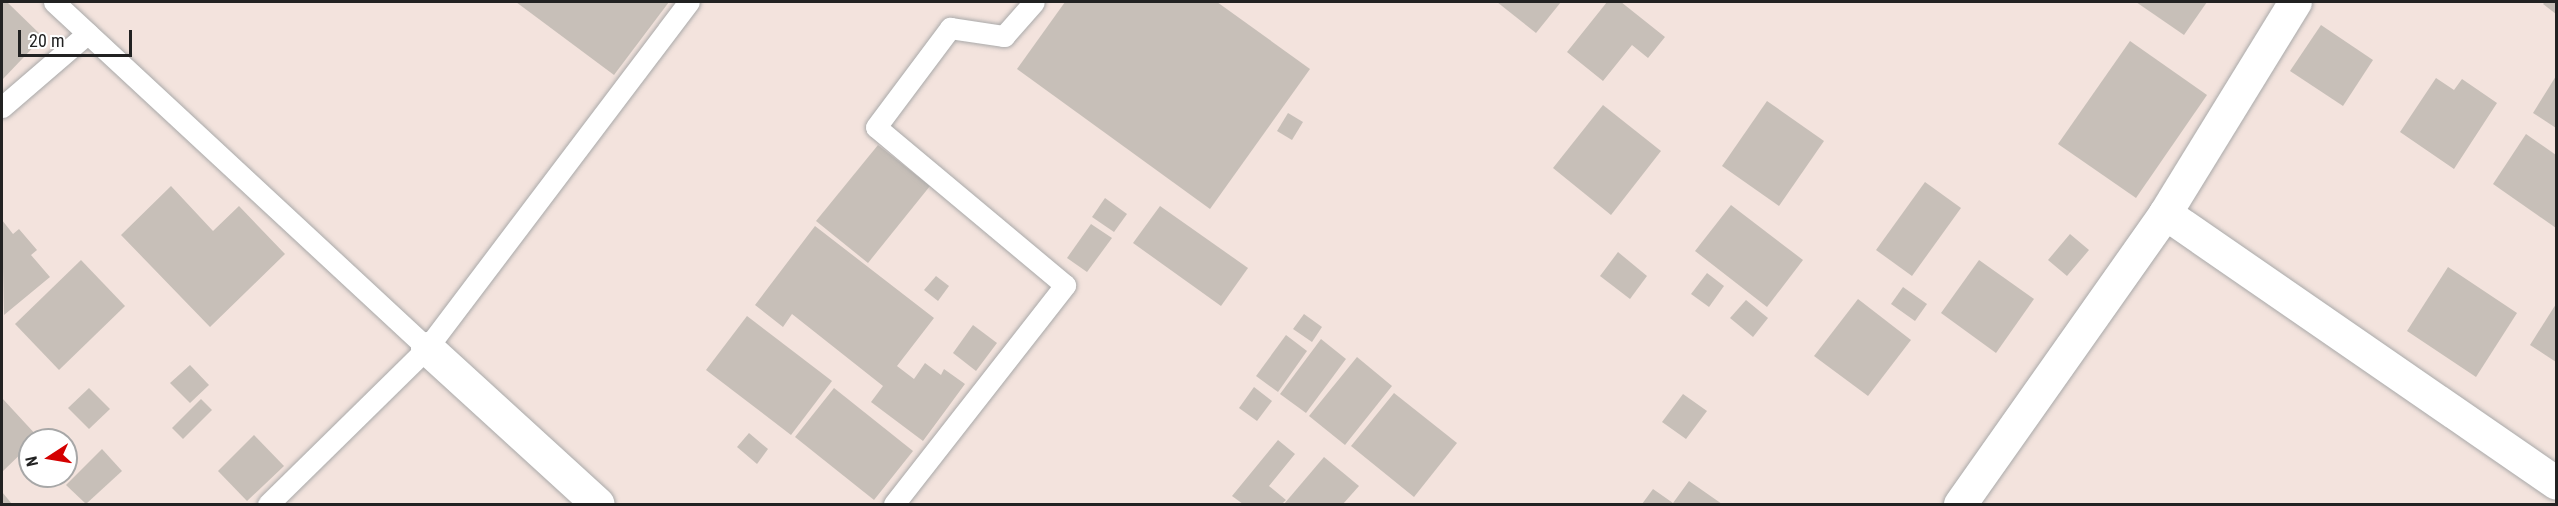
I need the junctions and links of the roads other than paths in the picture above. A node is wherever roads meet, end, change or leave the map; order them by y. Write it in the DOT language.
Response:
graph roads {
  1 [pos="54,2"];
  2 [pos="690,2"];
  3 [pos="1034,2"];
  4 [pos="2295,2"];
  5 [pos="88,33"];
  6 [pos="2,107"];
  7 [pos="2165,213"];
  8 [pos="427,348"];
  9 [pos="2556,483"];
  10 [pos="268,504"];
  11 [pos="598,504"];
  12 [pos="894,504"];
  13 [pos="1960,504"];
  1 -- 5 [label="lane"];
  2 -- 8 [label="lane"];
  3 -- 12 [label="lane"];
  4 -- 7 [label="street"];
  5 -- 6 [label="lane"];
  5 -- 8 [label="lane"];
  7 -- 9 [label="street"];
  7 -- 13 [label="street"];
  8 -- 10 [label="lane"];
  8 -- 11 [label="street"];
}
